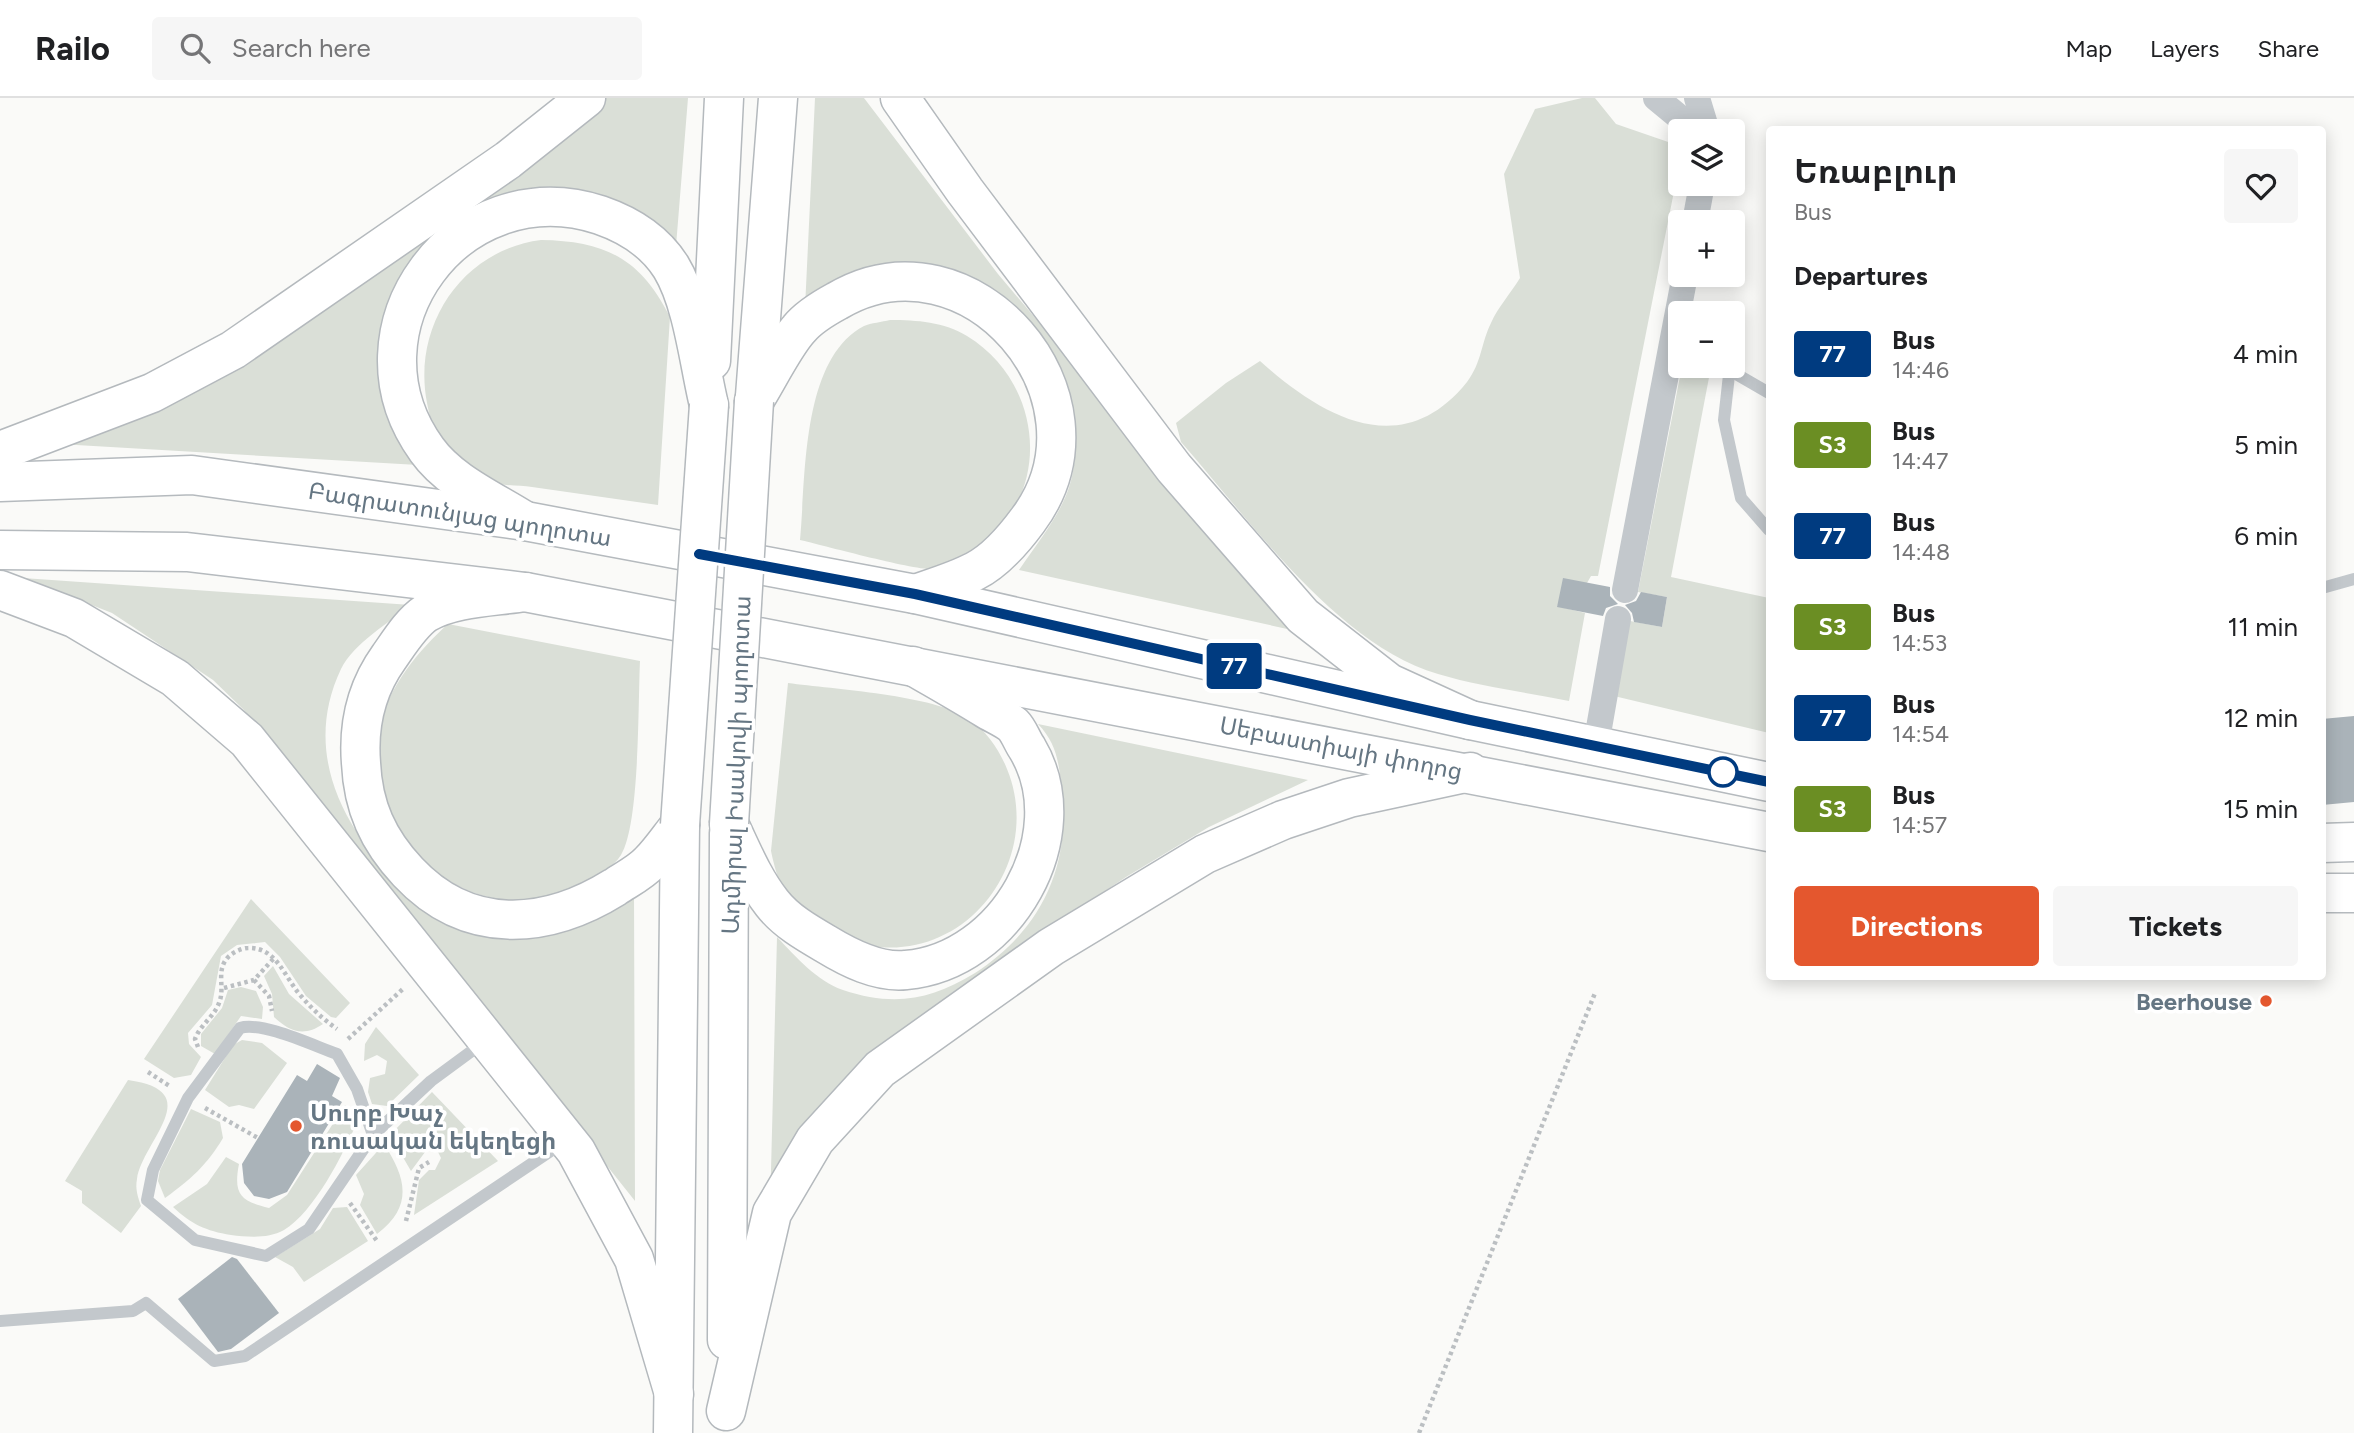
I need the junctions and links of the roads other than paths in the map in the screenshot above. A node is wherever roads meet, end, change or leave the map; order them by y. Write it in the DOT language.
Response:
graph roads {
  1 [pos="586,98"];
  2 [pos="724,98"];
  3 [pos="778,98"];
  4 [pos="901,98"];
  5 [pos="1656,98"];
  6 [pos="1697,98"];
  7 [pos="1681,119"];
  8 [pos="1703,119"];
  9 [pos="1668,369"];
  10 [pos="1729,378"];
  11 [pos="1745,378"];
  12 [pos="1766,391"];
  13 [pos="754,401"];
  14 [pos="709,405"];
  15 [pos="0,451"];
  16 [pos="0,482"];
  17 [pos="525,521"];
  18 [pos="1766,527"];
  19 [pos="0,550"];
  20 [pos="2354,579"];
  21 [pos="2326,587"];
  22 [pos="0,590"];
  23 [pos="1625,590"];
  24 [pos="525,592"];
  25 [pos="915,594"];
  26 [pos="1618,619"];
  27 [pos="913,666"];
  28 [pos="1470,720"];
  29 [pos="1596,745"];
  30 [pos="1470,772"];
  31 [pos="1766,781"];
  32 [pos="729,824"];
  33 [pos="680,825"];
  34 [pos="1766,831"];
  35 [pos="2354,842"];
  36 [pos="2326,843"];
  37 [pos="2326,893"];
  38 [pos="2354,893"];
  39 [pos="487,1040"];
  40 [pos="373,1135"];
  41 [pos="567,1140"];
  42 [pos="0,1321"];
  43 [pos="674,1394"];
  44 [pos="726,1422"];
  45 [pos="673,1433"];
  1 -- 15 [label="main road"];
  2 -- 14 [label="main road, Ադմիրալ Իսակովի պողոտա"];
  3 -- 13 [label="main road, Ադմիրալ Իսակովի պողոտա"];
  4 -- 28 [label="main road"];
  5 -- 7 [label="street"];
  6 -- 8 [label="street"];
  9 -- 23 [label="street"];
  10 -- 18 [label="lane"];
  11 -- 12 [label="lane"];
  13 -- 25 [label="main road"];
  13 -- 32 [label="main road, Ադմիրալ Իսակովի պողոտա, bridge"];
  14 -- 17 [label="main road"];
  14 -- 33 [label="main road, Ադմիրալ Իսակովի պողոտա, bridge"];
  16 -- 17 [label="main road, Բագրատունյաց պողոտա"];
  17 -- 25 [label="main road, Բագրատունյաց պողոտա"];
  19 -- 24 [label="main road"];
  20 -- 21 [label="lane"];
  22 -- 39 [label="main road"];
  24 -- 27 [label="main road"];
  24 -- 33 [label="main road"];
  25 -- 28 [label="main road"];
  26 -- 29 [label="street"];
  27 -- 30 [label="main road, Սեբաստիայի փողոց"];
  27 -- 32 [label="main road"];
  28 -- 29 [label="main road"];
  29 -- 31 [label="main road"];
  30 -- 34 [label="main road, Սեբաստիայի փողոց"];
  30 -- 44 [label="main road"];
  32 -- 44 [label="main road, Ադմիրալ Իսակովի պողոտա"];
  33 -- 43 [label="main road, Ադմիրալ Իսակովի պողոտա"];
  35 -- 36 [label="main road"];
  37 -- 38 [label="main road"];
  39 -- 40 [label="lane"];
  39 -- 41 [label="main road"];
  40 -- 40 [label="lane"];
  41 -- 42 [label="lane"];
  41 -- 43 [label="main road"];
  43 -- 45 [label="main road, Ադմիրալ Իսակովի պողոտա"];
}
